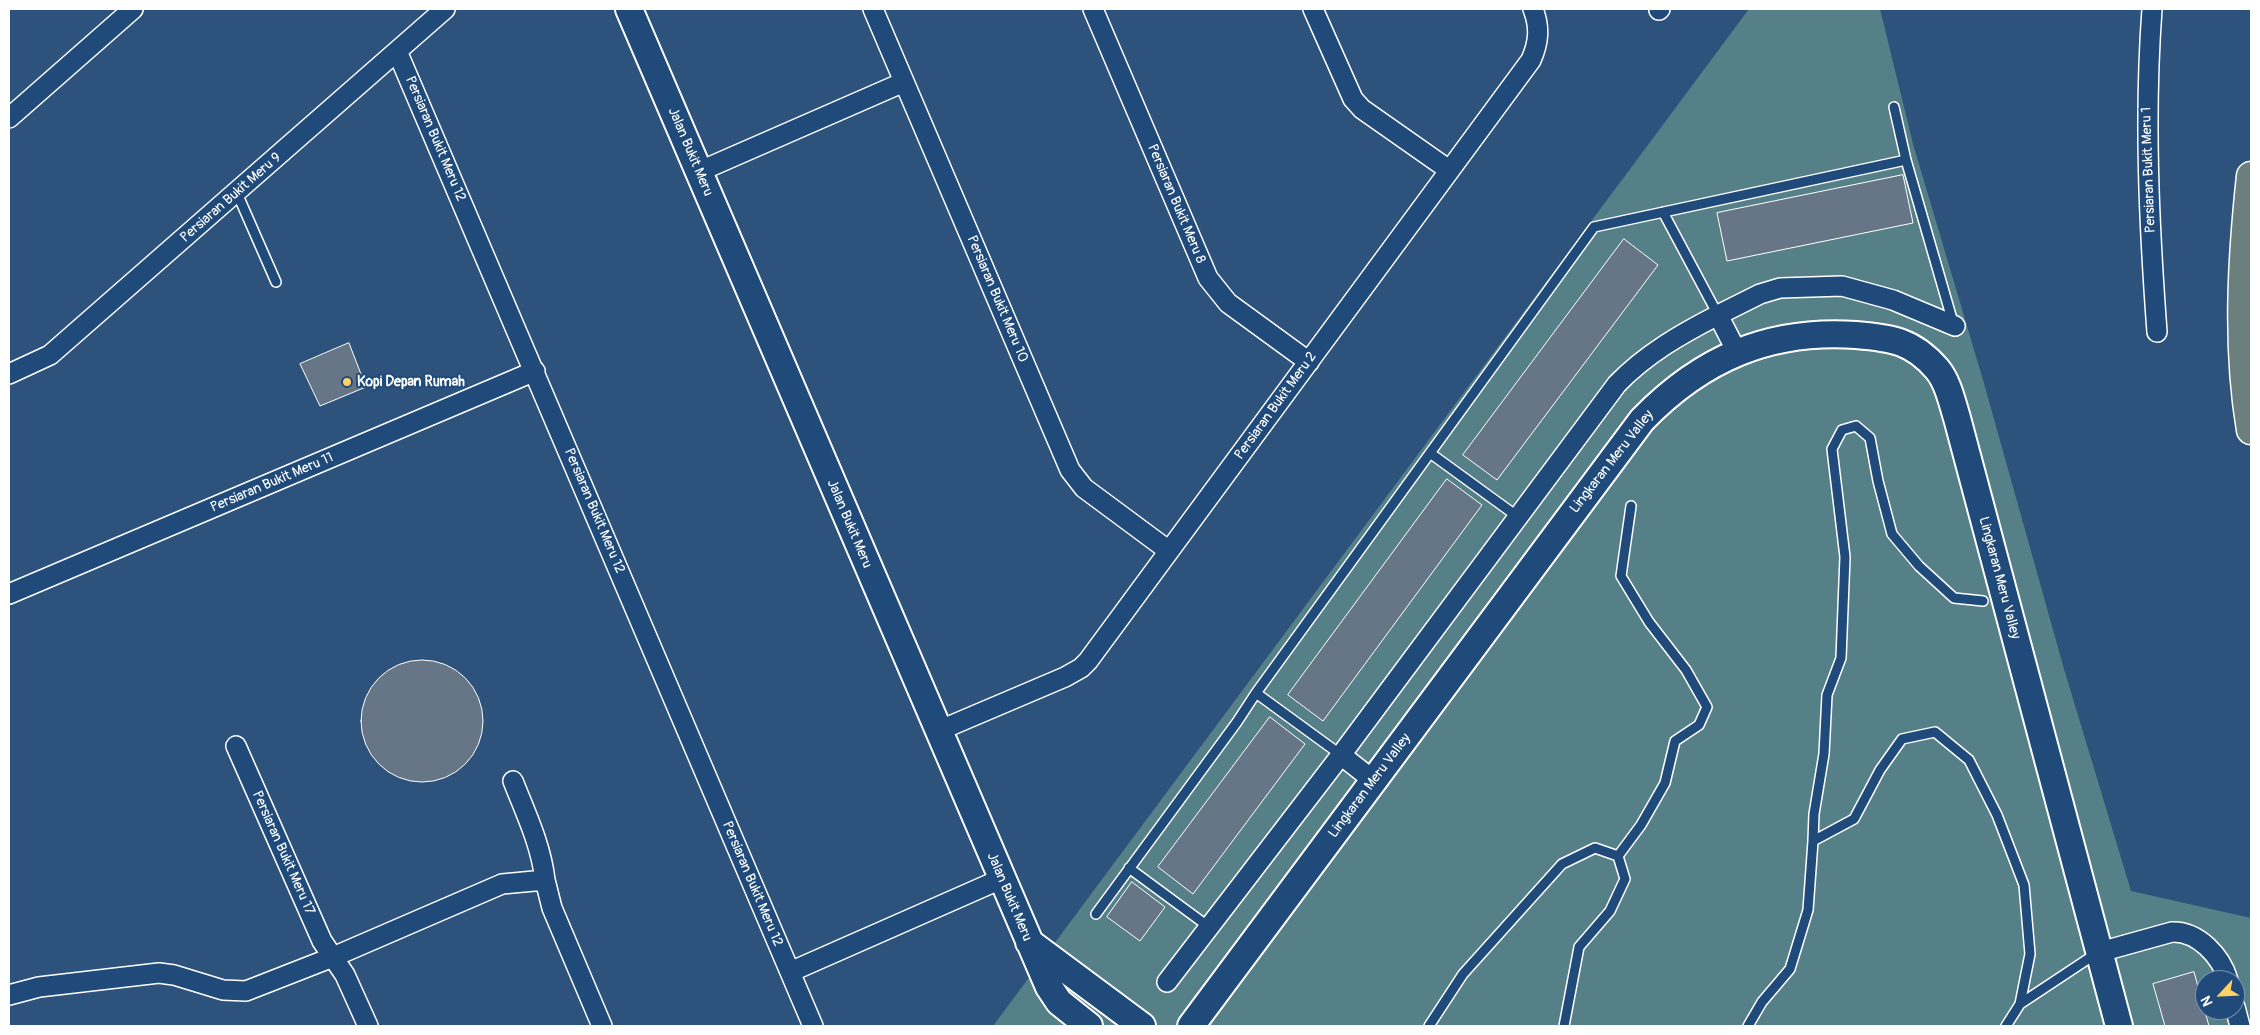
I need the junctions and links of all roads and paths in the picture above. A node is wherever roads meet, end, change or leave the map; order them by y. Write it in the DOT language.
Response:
graph roads {
  1 [pos="133,9"];
  2 [pos="445,9"];
  3 [pos="629,9"];
  4 [pos="873,9"];
  5 [pos="1093,9"];
  6 [pos="1313,9"];
  7 [pos="1533,9"];
  8 [pos="2152,9"];
  9 [pos="397,51"];
  10 [pos="904,82"];
  11 [pos="1894,107"];
  12 [pos="9,118"];
  13 [pos="1906,160"];
  14 [pos="1449,170"];
  15 [pos="698,172"];
  16 [pos="2251,176"];
  17 [pos="237,193"];
  18 [pos="1663,212"];
  19 [pos="276,282"];
  20 [pos="1718,315"];
  21 [pos="1954,326"];
  22 [pos="2157,332"];
  23 [pos="1737,352"];
  24 [pos="1309,362"];
  25 [pos="535,371"];
  26 [pos="9,374"];
  27 [pos="2251,430"];
  28 [pos="1430,452"];
  29 [pos="1631,506"];
  30 [pos="1518,517"];
  31 [pos="1169,551"];
  32 [pos="9,594"];
  33 [pos="1983,602"];
  34 [pos="1256,693"];
  35 [pos="938,731"];
  36 [pos="236,746"];
  37 [pos="1340,755"];
  38 [pos="513,781"];
  39 [pos="1374,781"];
  40 [pos="1813,841"];
  41 [pos="1618,856"];
  42 [pos="1129,868"];
  43 [pos="1001,879"];
  44 [pos="545,880"];
  45 [pos="1096,914"];
  46 [pos="1209,928"];
  47 [pos="1028,941"];
  48 [pos="2100,952"];
  49 [pos="333,957"];
  50 [pos="2224,970"];
  51 [pos="790,972"];
  52 [pos="1167,982"];
  53 [pos="9,995"];
  54 [pos="2020,1004"];
  55 [pos="368,1026"];
  56 [pos="602,1026"];
  57 [pos="813,1026"];
  58 [pos="1089,1026"];
  59 [pos="1142,1026"];
  60 [pos="1191,1026"];
  61 [pos="1429,1026"];
  62 [pos="1564,1026"];
  63 [pos="1748,1026"];
  64 [pos="2006,1026"];
  65 [pos="2119,1026"];
  1 -- 12 [label="street"];
  2 -- 9 [label="street, Persiaran Bukit Meru 9"];
  3 -- 15 [label="street, Jalan Bukit Meru"];
  4 -- 10 [label="street, Persiaran Bukit Meru 10"];
  5 -- 24 [label="street, Persiaran Bukit Meru 8"];
  6 -- 14 [label="street"];
  7 -- 14 [label="street, Persiaran Bukit Meru 2"];
  8 -- 22 [label="street, Persiaran Bukit Meru 1"];
  9 -- 17 [label="street, Persiaran Bukit Meru 9"];
  9 -- 25 [label="street, Persiaran Bukit Meru 12"];
  10 -- 15 [label="street"];
  10 -- 31 [label="street, Persiaran Bukit Meru 10"];
  11 -- 13 [label="lane"];
  13 -- 18 [label="lane"];
  13 -- 21 [label="lane"];
  14 -- 24 [label="street, Persiaran Bukit Meru 2"];
  15 -- 35 [label="street, Jalan Bukit Meru"];
  16 -- 27 [label="highway"];
  17 -- 19 [label="lane"];
  17 -- 26 [label="street, Persiaran Bukit Meru 9"];
  18 -- 20 [label="lane"];
  18 -- 28 [label="lane"];
  20 -- 21 [label="street"];
  20 -- 23 [label="street"];
  20 -- 30 [label="street"];
  23 -- 39 [label="street, Lingkaran Meru Valley"];
  23 -- 48 [label="street, Lingkaran Meru Valley"];
  24 -- 31 [label="street, Persiaran Bukit Meru 2"];
  25 -- 32 [label="street, Persiaran Bukit Meru 11"];
  25 -- 51 [label="street, Persiaran Bukit Meru 12"];
  28 -- 30 [label="lane"];
  28 -- 34 [label="lane"];
  29 -- 41 [label="lane"];
  30 -- 37 [label="street"];
  31 -- 35 [label="street, Persiaran Bukit Meru 2"];
  33 -- 40 [label="lane"];
  34 -- 37 [label="lane"];
  34 -- 42 [label="lane"];
  35 -- 43 [label="street, Jalan Bukit Meru"];
  36 -- 49 [label="street, Persiaran Bukit Meru 17"];
  37 -- 39 [label="street"];
  37 -- 46 [label="street"];
  38 -- 44 [label="street"];
  39 -- 60 [label="street, Lingkaran Meru Valley"];
  40 -- 54 [label="lane"];
  40 -- 63 [label="lane"];
  41 -- 61 [label="lane"];
  41 -- 62 [label="lane"];
  42 -- 45 [label="lane"];
  42 -- 46 [label="lane"];
  43 -- 47 [label="street, Jalan Bukit Meru"];
  43 -- 51 [label="street"];
  44 -- 49 [label="street"];
  44 -- 56 [label="street"];
  46 -- 52 [label="street"];
  47 -- 58 [label="street, Jalan Bukit Meru"];
  47 -- 59 [label="street"];
  48 -- 50 [label="street"];
  48 -- 54 [label="lane"];
  48 -- 65 [label="street, Lingkaran Meru Valley"];
  49 -- 53 [label="street"];
  49 -- 55 [label="street, Persiaran Bukit Meru 17"];
  51 -- 57 [label="street, Persiaran Bukit Meru 12"];
  54 -- 64 [label="lane"];
}
